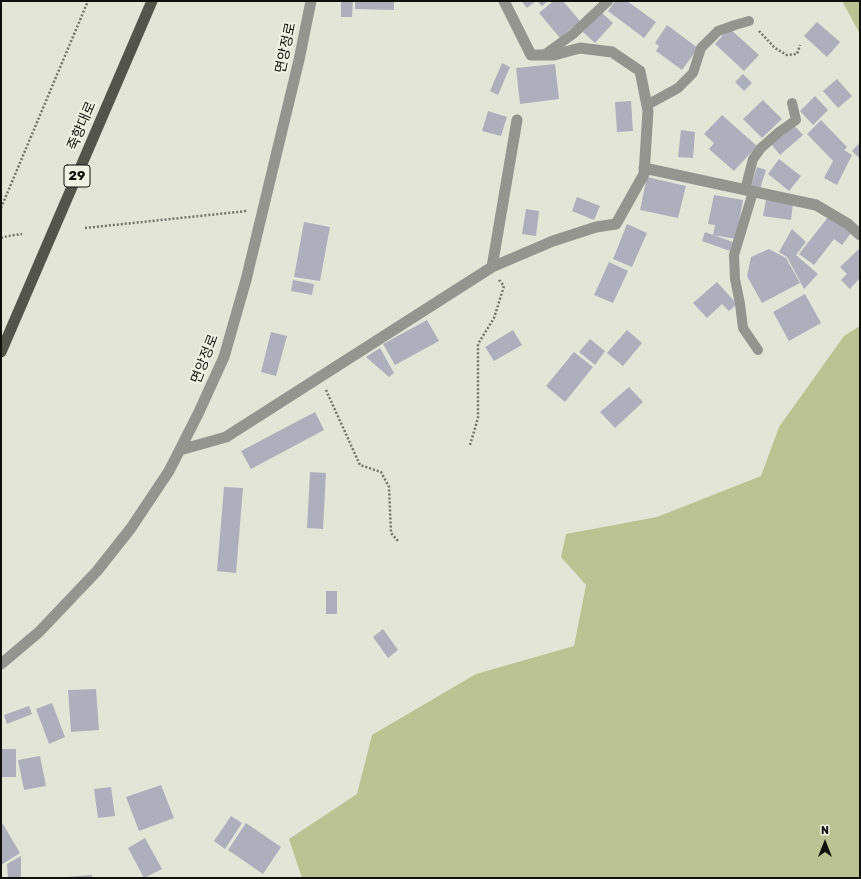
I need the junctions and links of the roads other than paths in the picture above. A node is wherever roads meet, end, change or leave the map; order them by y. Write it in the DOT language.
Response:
graph roads {
  1 [pos="152,1"];
  2 [pos="311,1"];
  3 [pos="504,1"];
  4 [pos="608,1"];
  5 [pos="748,21"];
  6 [pos="544,54"];
  7 [pos="792,103"];
  8 [pos="647,105"];
  9 [pos="517,120"];
  10 [pos="644,168"];
  11 [pos="749,191"];
  12 [pos="860,235"];
  13 [pos="492,267"];
  14 [pos="758,350"];
  15 [pos="1,352"];
  16 [pos="180,450"];
  17 [pos="1,664"];
  1 -- 15 [label="main road, 죽향대로 / 29"];
  2 -- 16 [label="street, 면앙정로"];
  3 -- 6 [label="street"];
  4 -- 6 [label="lane"];
  5 -- 8 [label="lane"];
  6 -- 8 [label="street"];
  7 -- 11 [label="lane"];
  8 -- 10 [label="street"];
  9 -- 13 [label="street"];
  10 -- 11 [label="street"];
  10 -- 13 [label="street"];
  11 -- 12 [label="street"];
  11 -- 14 [label="lane"];
  13 -- 16 [label="street"];
  16 -- 17 [label="street, 면앙정로"];
}
